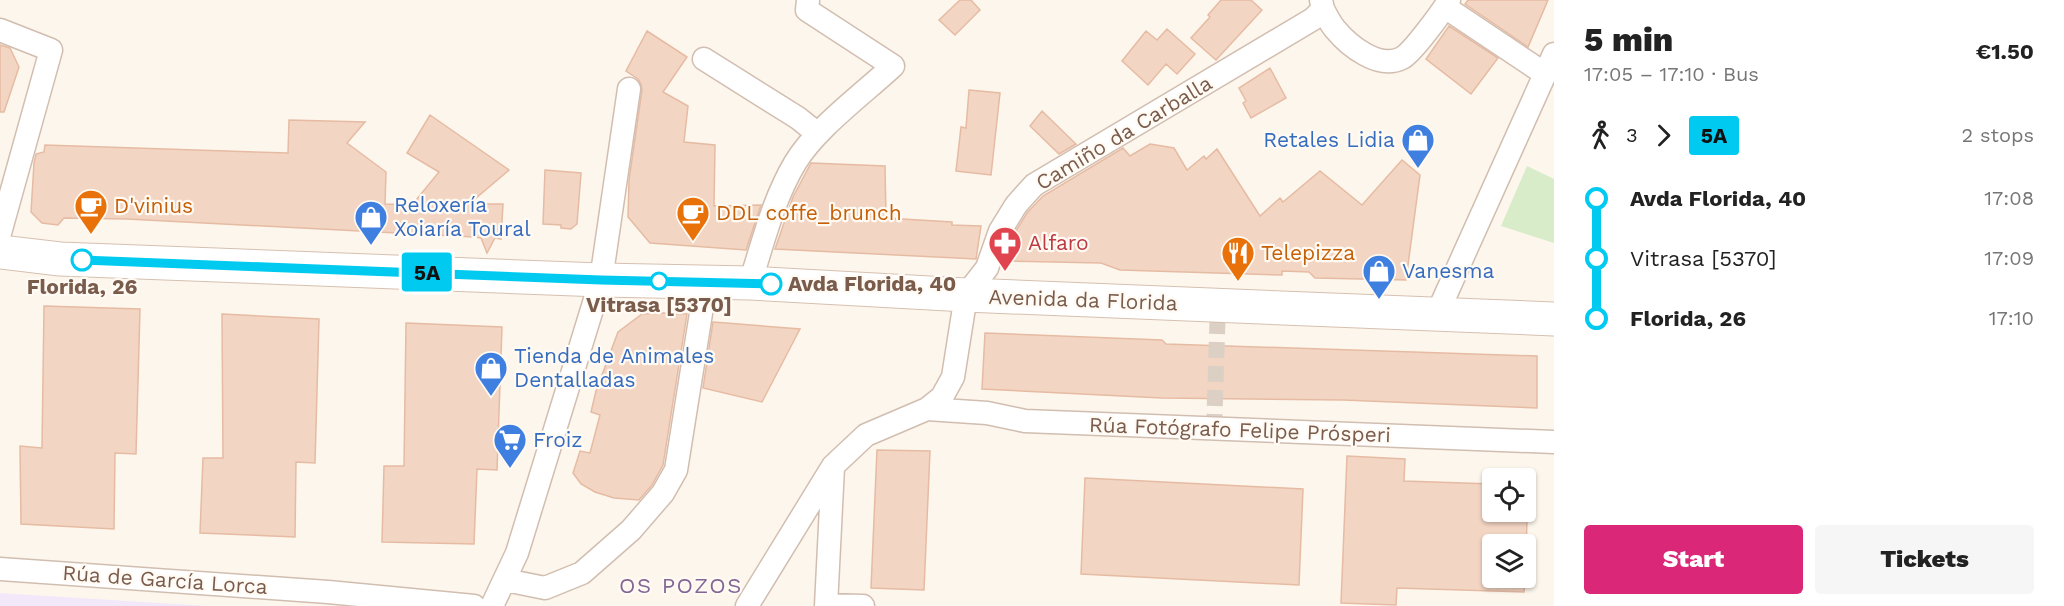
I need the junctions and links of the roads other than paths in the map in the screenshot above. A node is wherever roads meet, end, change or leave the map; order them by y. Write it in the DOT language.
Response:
graph roads {
  1 [pos="808,0"];
  2 [pos="1322,4"];
  3 [pos="1447,4"];
  4 [pos="0,30"];
  5 [pos="704,59"];
  6 [pos="1550,64"];
  7 [pos="629,89"];
  8 [pos="818,135"];
  9 [pos="0,233"];
  10 [pos="0,252"];
  11 [pos="601,280"];
  12 [pos="706,282"];
  13 [pos="750,283"];
  14 [pos="966,295"];
  15 [pos="1437,314"];
  16 [pos="1554,319"];
  17 [pos="927,409"];
  18 [pos="1554,442"];
  19 [pos="833,466"];
  20 [pos="0,569"];
  21 [pos="504,580"];
  22 [pos="327,599"];
  23 [pos="826,605"];
  24 [pos="474,606"];
  25 [pos="492,606"];
  26 [pos="747,606"];
  27 [pos="863,606"];
  1 -- 8 [label="street"];
  2 -- 3 [label="street, Camiño da Carballa"];
  2 -- 14 [label="street, Camiño da Carballa"];
  3 -- 6 [label="street"];
  4 -- 9 [label="street"];
  5 -- 8 [label="street"];
  6 -- 15 [label="street"];
  7 -- 11 [label="street"];
  8 -- 13 [label="street"];
  10 -- 11 [label="main road, Avenida da Florida"];
  11 -- 12 [label="main road, Avenida da Florida"];
  11 -- 21 [label="street"];
  12 -- 13 [label="main road, Avenida da Florida"];
  12 -- 21 [label="street"];
  13 -- 14 [label="main road, Avenida da Florida"];
  14 -- 15 [label="main road, Avenida da Florida"];
  14 -- 17 [label="street"];
  15 -- 16 [label="main road, Avenida da Florida"];
  17 -- 18 [label="street, Rúa Fotógrafo Felipe Prósperi"];
  17 -- 19 [label="street"];
  19 -- 23 [label="street"];
  19 -- 26 [label="street"];
  20 -- 22 [label="street, Rúa de García Lorca"];
  21 -- 25 [label="street"];
  22 -- 24 [label="street, Rúa de García Lorca"];
  23 -- 27 [label="street"];
}
